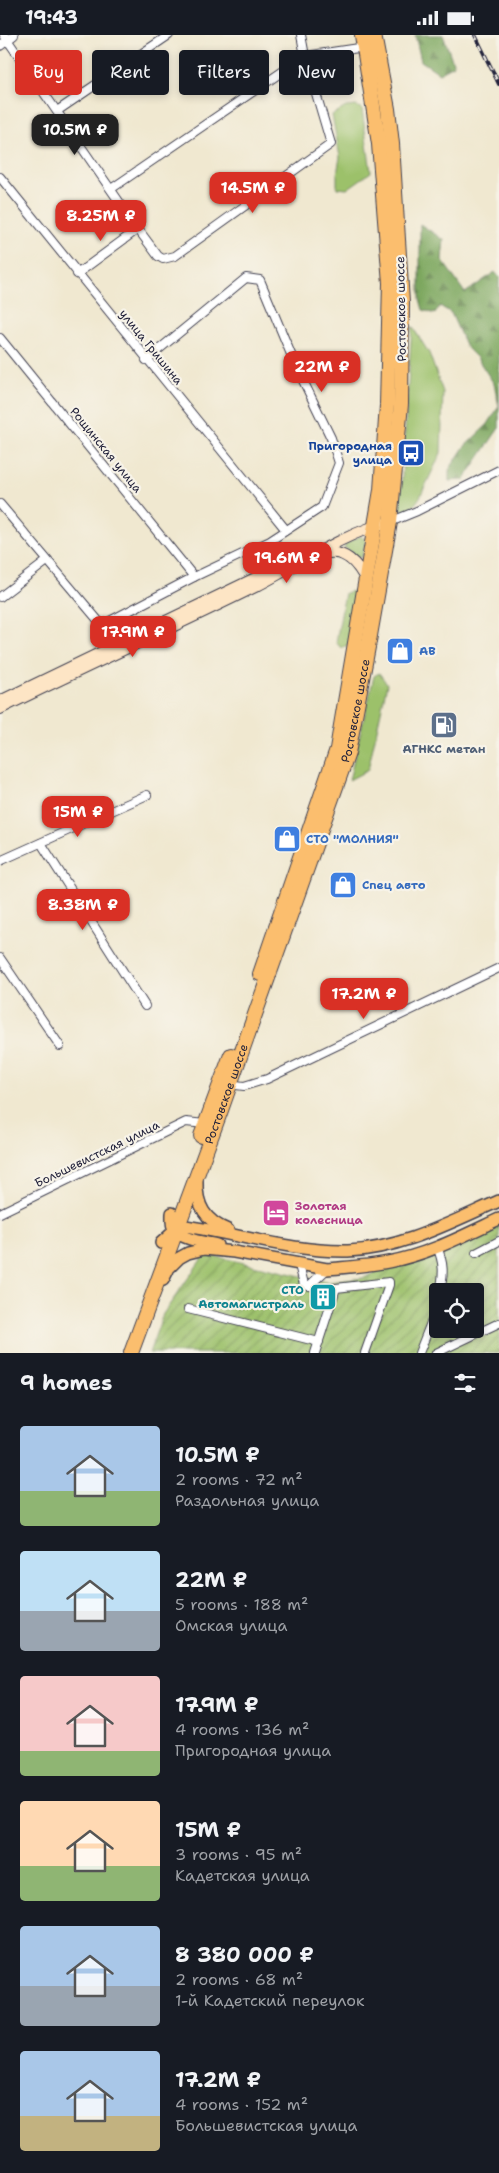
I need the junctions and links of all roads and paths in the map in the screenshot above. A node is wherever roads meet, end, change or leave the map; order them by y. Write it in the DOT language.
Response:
graph roads {
  1 [pos="169,35"];
  2 [pos="301,35"];
  3 [pos="374,35"];
  4 [pos="8,37"];
  5 [pos="364,41"];
  6 [pos="0,45"];
  7 [pos="304,50"];
  8 [pos="329,50"];
  9 [pos="279,74"];
  10 [pos="317,95"];
  11 [pos="57,111"];
  12 [pos="0,177"];
  13 [pos="112,189"];
  14 [pos="138,229"];
  15 [pos="77,274"];
  16 [pos="0,339"];
  17 [pos="146,359"];
  18 [pos="499,471"];
  19 [pos="0,504"];
  20 [pos="386,520"];
  21 [pos="286,531"];
  22 [pos="306,560"];
  23 [pos="47,561"];
  24 [pos="194,577"];
  25 [pos="366,582"];
  26 [pos="0,597"];
  27 [pos="102,625"];
  28 [pos="117,648"];
  29 [pos="0,701"];
  30 [pos="0,709"];
  31 [pos="147,795"];
  32 [pos="41,843"];
  33 [pos="0,861"];
  34 [pos="0,958"];
  35 [pos="499,968"];
  36 [pos="145,1006"];
  37 [pos="60,1045"];
  38 [pos="225,1083"];
  39 [pos="205,1124"];
  40 [pos="198,1170"];
  41 [pos="499,1201"];
  42 [pos="0,1213"];
  43 [pos="172,1213"];
  44 [pos="499,1219"];
  45 [pos="175,1231"];
  46 [pos="249,1237"];
  47 [pos="499,1241"];
  48 [pos="161,1243"];
  49 [pos="437,1247"];
  50 [pos="476,1253"];
  51 [pos="286,1263"];
  52 [pos="299,1265"];
  53 [pos="327,1269"];
  54 [pos="442,1283"];
  55 [pos="309,1286"];
  56 [pos="336,1288"];
  57 [pos="188,1309"];
  58 [pos="499,1323"];
  59 [pos="429,1328"];
  60 [pos="319,1342"];
  61 [pos="123,1353"];
  62 [pos="131,1353"];
  63 [pos="315,1353"];
  64 [pos="365,1353"];
  65 [pos="419,1353"];
  66 [pos="436,1353"];
  1 -- 11 [label="street"];
  2 -- 7 [label="street"];
  3 -- 20 [label="highway, Ростовское шоссе"];
  4 -- 6 [label="street"];
  4 -- 11 [label="street"];
  5 -- 8 [label="street"];
  5 -- 20 [label="highway, Ростовское шоссе"];
  9 -- 13 [label="street"];
  10 -- 14 [label="street"];
  11 -- 13 [label="street"];
  12 -- 15 [label="street, улица Гришина"];
  13 -- 14 [label="street"];
  14 -- 15 [label="street"];
  15 -- 17 [label="street, улица Гришина"];
  16 -- 24 [label="street, Рощинская улица"];
  17 -- 21 [label="street, улица Гришина"];
  17 -- 21 [label="street"];
  18 -- 20 [label="street"];
  19 -- 23 [label="street"];
  20 -- 22 [label="street"];
  20 -- 25 [label="highway, Ростовское шоссе"];
  20 -- 28 [label="street"];
  20 -- 38 [label="highway, Ростовское шоссе"];
  21 -- 24 [label="street"];
  22 -- 25 [label="street"];
  22 -- 28 [label="street"];
  23 -- 26 [label="street"];
  23 -- 27 [label="street"];
  24 -- 27 [label="street"];
  25 -- 38 [label="highway, Ростовское шоссе"];
  27 -- 28 [label="street"];
  28 -- 29 [label="street"];
  28 -- 30 [label="street"];
  31 -- 32 [label="street"];
  32 -- 33 [label="street"];
  32 -- 36 [label="street"];
  34 -- 37 [label="street"];
  35 -- 38 [label="street"];
  38 -- 39 [label="highway, Ростовское шоссе"];
  38 -- 40 [label="highway, Ростовское шоссе"];
  39 -- 42 [label="street, Большевистская улица"];
  39 -- 43 [label="highway, Ростовское шоссе"];
  40 -- 45 [label="highway, Ростовское шоссе"];
  40 -- 46 [label="main road"];
  41 -- 46 [label="main road"];
  43 -- 45 [label="main road"];
  43 -- 48 [label="highway, Ростовское шоссе"];
  44 -- 49 [label="main road"];
  45 -- 46 [label="main road"];
  45 -- 48 [label="main road"];
  45 -- 51 [label="main road"];
  45 -- 62 [label="highway, Ростовское шоссе"];
  47 -- 50 [label="street"];
  48 -- 61 [label="highway, Ростовское шоссе"];
  49 -- 53 [label="main road"];
  49 -- 54 [label="street"];
  51 -- 52 [label="main road"];
  51 -- 62 [label="main road"];
  52 -- 53 [label="main road"];
  52 -- 55 [label="street"];
  53 -- 55 [label="street"];
  55 -- 56 [label="street"];
  56 -- 60 [label="street"];
  56 -- 64 [label="street"];
  57 -- 60 [label="street"];
  58 -- 66 [label="street"];
  59 -- 65 [label="street"];
  60 -- 63 [label="street"];
}
